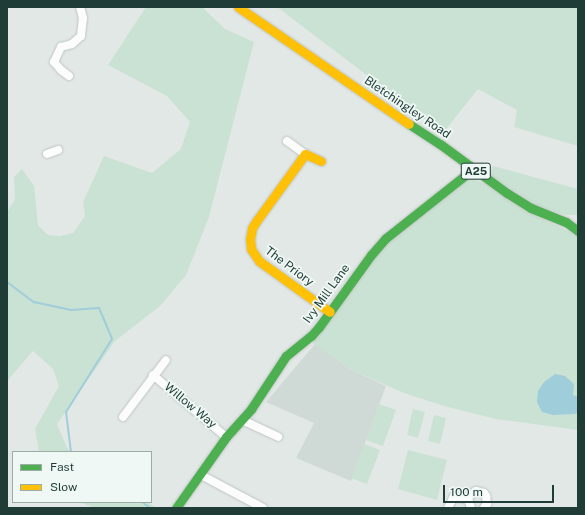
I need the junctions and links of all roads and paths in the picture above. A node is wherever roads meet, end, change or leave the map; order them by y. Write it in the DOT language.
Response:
graph roads {
  1 [pos="80,7"];
  2 [pos="238,7"];
  3 [pos="70,76"];
  4 [pos="287,141"];
  5 [pos="58,150"];
  6 [pos="47,154"];
  7 [pos="305,154"];
  8 [pos="321,161"];
  9 [pos="473,169"];
  10 [pos="578,221"];
  11 [pos="566,222"];
  12 [pos="578,231"];
  13 [pos="330,312"];
  14 [pos="166,360"];
  15 [pos="153,375"];
  16 [pos="123,417"];
  17 [pos="242,420"];
  18 [pos="226,437"];
  19 [pos="278,437"];
  20 [pos="200,475"];
  21 [pos="469,504"];
  22 [pos="176,508"];
  23 [pos="263,508"];
  24 [pos="448,508"];
  25 [pos="484,508"];
  1 -- 3 [label="street"];
  2 -- 9 [label="street, Bletchingley Road / A25"];
  4 -- 7 [label="street"];
  5 -- 6 [label="street"];
  7 -- 8 [label="street"];
  7 -- 13 [label="street, The Priory"];
  9 -- 11 [label="street, Bletchingley Road / A25"];
  9 -- 13 [label="street, Ivy Mill Lane"];
  10 -- 11 [label="street"];
  11 -- 12 [label="street, A25"];
  13 -- 17 [label="street, Ivy Mill Lane"];
  14 -- 15 [label="street, Willow Way"];
  15 -- 16 [label="street, Willow Way"];
  15 -- 18 [label="street, Willow Way"];
  17 -- 18 [label="street, Ivy Mill Lane"];
  17 -- 19 [label="street"];
  18 -- 20 [label="street, Ivy Mill Lane"];
  20 -- 22 [label="street, Ivy Mill Lane"];
  20 -- 23 [label="street"];
  21 -- 24 [label="street"];
  21 -- 25 [label="street"];
}
